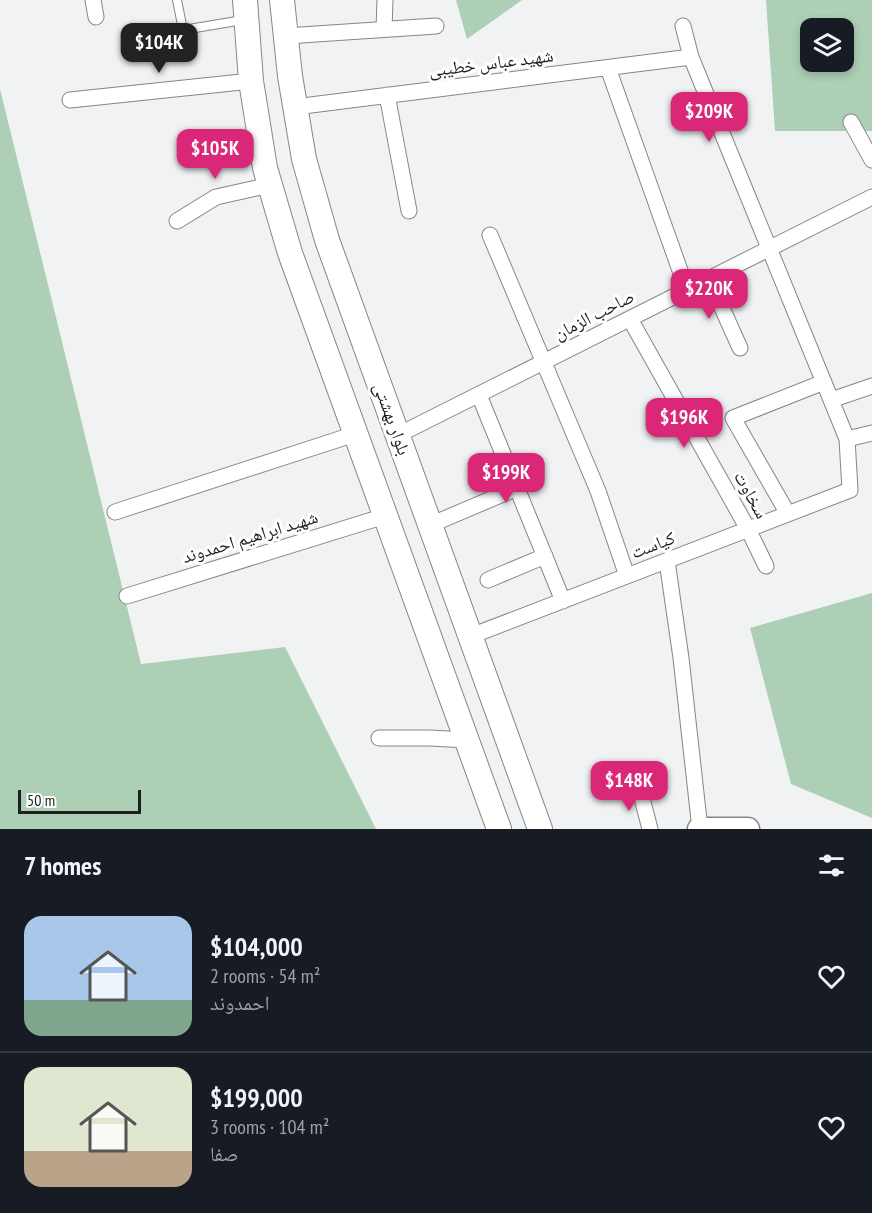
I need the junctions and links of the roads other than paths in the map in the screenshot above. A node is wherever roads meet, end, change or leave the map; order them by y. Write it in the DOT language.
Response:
graph roads {
  1 [pos="93,0"];
  2 [pos="177,0"];
  3 [pos="282,0"];
  4 [pos="385,0"];
  5 [pos="246,10"];
  6 [pos="96,17"];
  7 [pos="436,26"];
  8 [pos="683,26"];
  9 [pos="384,29"];
  10 [pos="286,36"];
  11 [pos="692,57"];
  12 [pos="608,68"];
  13 [pos="251,81"];
  14 [pos="387,95"];
  15 [pos="70,100"];
  16 [pos="295,107"];
  17 [pos="851,122"];
  18 [pos="872,160"];
  19 [pos="270,185"];
  20 [pos="872,197"];
  21 [pos="409,211"];
  22 [pos="177,221"];
  23 [pos="490,235"];
  24 [pos="770,249"];
  25 [pos="709,279"];
  26 [pos="687,290"];
  27 [pos="630,319"];
  28 [pos="740,348"];
  29 [pos="544,362"];
  30 [pos="824,382"];
  31 [pos="872,387"];
  32 [pos="479,394"];
  33 [pos="831,400"];
  34 [pos="872,433"];
  35 [pos="355,434"];
  36 [pos="398,435"];
  37 [pos="847,439"];
  38 [pos="517,488"];
  39 [pos="422,503"];
  40 [pos="115,512"];
  41 [pos="788,514"];
  42 [pos="385,516"];
  43 [pos="430,525"];
  44 [pos="748,529"];
  45 [pos="545,556"];
  46 [pos="667,561"];
  47 [pos="766,566"];
  48 [pos="627,576"];
  49 [pos="488,580"];
  50 [pos="127,596"];
  51 [pos="563,601"];
  52 [pos="471,636"];
  53 [pos="379,738"];
  54 [pos="466,740"];
  55 [pos="639,787"];
  56 [pos="498,829"];
  57 [pos="540,829"];
  58 [pos="650,829"];
  59 [pos="700,829"];
  60 [pos="748,829"];
  1 -- 6 [label="street"];
  2 -- 5 [label="lane"];
  3 -- 10 [label="main road, بلوار بهشتی"];
  4 -- 9 [label="street"];
  5 -- 13 [label="main road"];
  7 -- 9 [label="street"];
  8 -- 11 [label="street"];
  9 -- 10 [label="street"];
  10 -- 16 [label="main road, بلوار بهشتی"];
  11 -- 12 [label="street, شهید عباس خطیبی"];
  11 -- 24 [label="street"];
  12 -- 14 [label="street, شهید عباس خطیبی"];
  12 -- 26 [label="street"];
  13 -- 15 [label="street"];
  13 -- 19 [label="main road"];
  14 -- 16 [label="street, شهید عباس خطیبی"];
  14 -- 21 [label="street"];
  16 -- 36 [label="main road, بلوار بهشتی"];
  17 -- 18 [label="street"];
  19 -- 22 [label="street"];
  19 -- 35 [label="main road"];
  20 -- 24 [label="street, صاحب الزمان"];
  23 -- 29 [label="street"];
  24 -- 25 [label="street, صاحب الزمان"];
  24 -- 30 [label="street"];
  25 -- 26 [label="street, صاحب الزمان"];
  25 -- 28 [label="street"];
  26 -- 27 [label="street, صاحب الزمان"];
  27 -- 29 [label="street, صاحب الزمان"];
  27 -- 44 [label="street, سخاوت"];
  29 -- 32 [label="street, صاحب الزمان"];
  29 -- 48 [label="street"];
  30 -- 33 [label="street"];
  30 -- 41 [label="street"];
  31 -- 33 [label="street"];
  32 -- 36 [label="street, صاحب الزمان"];
  32 -- 38 [label="street"];
  33 -- 37 [label="street"];
  34 -- 37 [label="street"];
  35 -- 40 [label="street"];
  35 -- 42 [label="main road"];
  36 -- 39 [label="main road, بلوار بهشتی"];
  37 -- 41 [label="street, کیاست"];
  38 -- 43 [label="street"];
  38 -- 45 [label="street"];
  39 -- 42 [label="main road"];
  39 -- 43 [label="main road, بلوار بهشتی"];
  41 -- 44 [label="street, کیاست"];
  42 -- 50 [label="street, شهید ابراهیم احمدوند"];
  42 -- 54 [label="main road"];
  43 -- 52 [label="main road, بلوار بهشتی"];
  44 -- 46 [label="street, کیاست"];
  44 -- 47 [label="street, سخاوت"];
  45 -- 49 [label="street"];
  45 -- 51 [label="street"];
  46 -- 48 [label="street, کیاست"];
  46 -- 59 [label="street"];
  48 -- 51 [label="street, کیاست"];
  51 -- 52 [label="street, کیاست"];
  52 -- 57 [label="main road, بلوار بهشتی"];
  53 -- 54 [label="street"];
  54 -- 56 [label="main road"];
  55 -- 58 [label="street"];
  59 -- 60 [label="street"];
}
